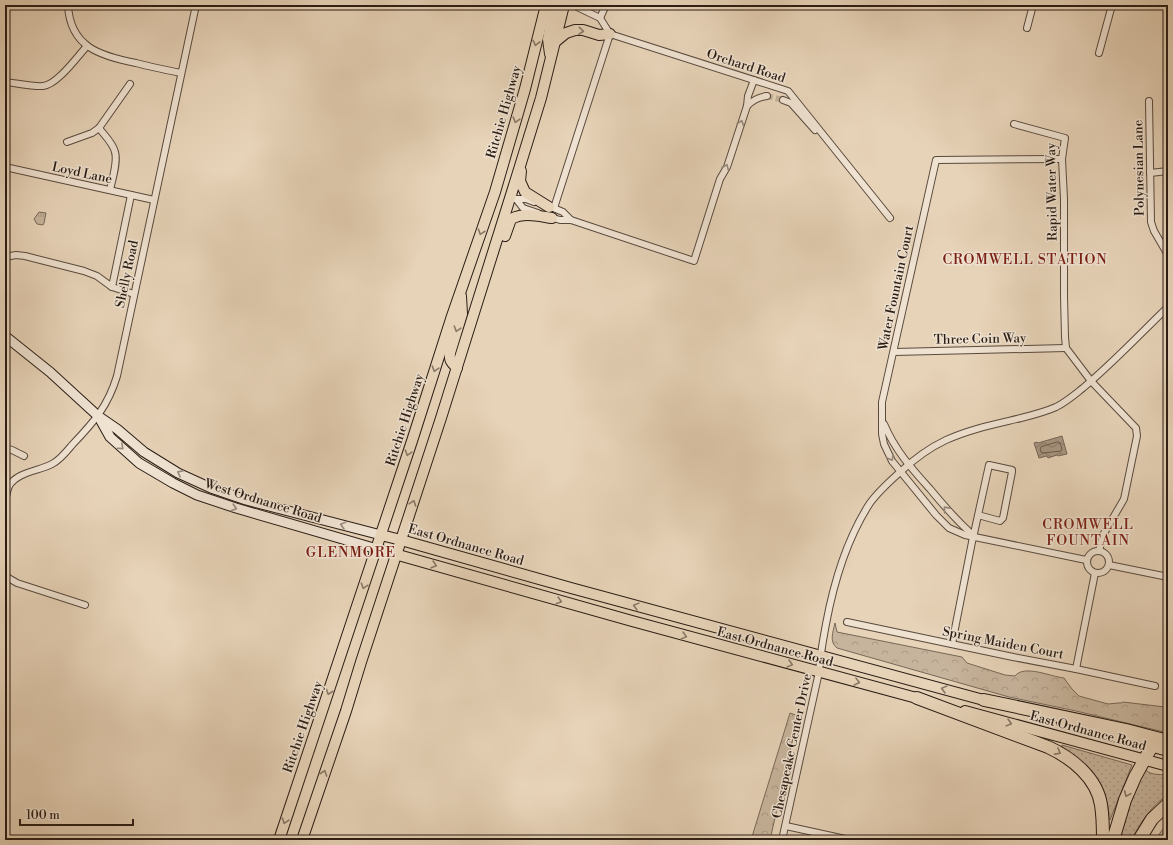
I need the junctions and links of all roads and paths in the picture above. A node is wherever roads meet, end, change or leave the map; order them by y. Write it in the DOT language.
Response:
graph roads {
  1 [pos="68,5"];
  2 [pos="196,5"];
  3 [pos="546,5"];
  4 [pos="554,5"];
  5 [pos="564,5"];
  6 [pos="573,5"];
  7 [pos="605,5"];
  8 [pos="1034,5"];
  9 [pos="1112,5"];
  10 [pos="600,18"];
  11 [pos="1027,28"];
  12 [pos="610,34"];
  13 [pos="555,42"];
  14 [pos="86,46"];
  15 [pos="1099,53"];
  16 [pos="551,58"];
  17 [pos="181,73"];
  18 [pos="754,80"];
  19 [pos="5,82"];
  20 [pos="130,84"];
  21 [pos="767,96"];
  22 [pos="783,100"];
  23 [pos="1149,101"];
  24 [pos="747,106"];
  25 [pos="1014,124"];
  26 [pos="99,128"];
  27 [pos="824,136"];
  28 [pos="67,142"];
  29 [pos="1062,159"];
  30 [pos="521,164"];
  31 [pos="5,167"];
  32 [pos="1168,171"];
  33 [pos="1150,173"];
  34 [pos="110,190"];
  35 [pos="132,195"];
  36 [pos="513,198"];
  37 [pos="154,200"];
  38 [pos="552,211"];
  39 [pos="890,218"];
  40 [pos="570,220"];
  41 [pos="1168,255"];
  42 [pos="5,257"];
  43 [pos="491,259"];
  44 [pos="112,287"];
  45 [pos="461,290"];
  46 [pos="134,294"];
  47 [pos="1168,307"];
  48 [pos="5,336"];
  49 [pos="1066,348"];
  50 [pos="894,352"];
  51 [pos="457,368"];
  52 [pos="1091,381"];
  53 [pos="98,416"];
  54 [pos="883,421"];
  55 [pos="5,448"];
  56 [pos="24,456"];
  57 [pos="908,464"];
  58 [pos="900,472"];
  59 [pos="5,501"];
  60 [pos="978,515"];
  61 [pos="381,535"];
  62 [pos="974,536"];
  63 [pos="401,540"];
  64 [pos="377,549"];
  65 [pos="1099,551"];
  66 [pos="396,554"];
  67 [pos="1086,560"];
  68 [pos="1109,565"];
  69 [pos="1095,573"];
  70 [pos="5,576"];
  71 [pos="1168,577"];
  72 [pos="85,605"];
  73 [pos="847,622"];
  74 [pos="952,644"];
  75 [pos="820,656"];
  76 [pos="1076,669"];
  77 [pos="819,672"];
  78 [pos="1155,686"];
  79 [pos="917,698"];
  80 [pos="984,700"];
  81 [pos="1168,741"];
  82 [pos="1152,746"];
  83 [pos="1168,750"];
  84 [pos="1144,759"];
  85 [pos="1168,766"];
  86 [pos="1168,804"];
  87 [pos="786,826"];
  88 [pos="279,840"];
  89 [pos="302,840"];
  90 [pos="782,840"];
  91 [pos="850,840"];
  92 [pos="1103,840"];
  93 [pos="1113,840"];
  94 [pos="1139,840"];
  1 -- 14 [label="street"];
  2 -- 17 [label="street, Shelly Road"];
  3 -- 45 [label="main road, Ritchie Highway, one-way"];
  4 -- 16 [label="main road"];
  5 -- 13 [label="main road"];
  6 -- 10 [label="street"];
  7 -- 10 [label="street"];
  8 -- 11 [label="street"];
  9 -- 15 [label="street"];
  10 -- 12 [label="street"];
  13 -- 12 [label="main road, one-way"];
  12 -- 18 [label="street, Orchard Road"];
  12 -- 38 [label="street"];
  13 -- 16 [label="main road"];
  14 -- 17 [label="street"];
  14 -- 19 [label="street"];
  16 -- 30 [label="main road"];
  17 -- 37 [label="street, Shelly Road"];
  18 -- 24 [label="street"];
  18 -- 27 [label="street, Orchard Road"];
  20 -- 26 [label="street"];
  21 -- 24 [label="street"];
  22 -- 27 [label="street"];
  23 -- 33 [label="street, Polynesian Lane"];
  40 -- 24 [label="street, one-way"];
  25 -- 29 [label="street, Rapid Water Way"];
  26 -- 28 [label="street"];
  26 -- 34 [label="street"];
  27 -- 39 [label="street, Orchard Road"];
  29 -- 49 [label="street, Rapid Water Way"];
  29 -- 50 [label="street, Water Fountain Court"];
  30 -- 36 [label="main road"];
  30 -- 38 [label="main road"];
  31 -- 34 [label="street, Loyd Lane"];
  32 -- 33 [label="street"];
  33 -- 41 [label="street, Polynesian Lane"];
  34 -- 35 [label="street, Loyd Lane"];
  35 -- 37 [label="street, Loyd Lane"];
  35 -- 44 [label="street"];
  36 -- 38 [label="street"];
  36 -- 38 [label="street"];
  36 -- 43 [label="main road"];
  37 -- 46 [label="street, Shelly Road"];
  38 -- 40 [label="street"];
  38 -- 40 [label="street"];
  38 -- 43 [label="main road"];
  42 -- 44 [label="street"];
  43 -- 51 [label="main road"];
  44 -- 46 [label="street"];
  45 -- 51 [label="main road, one-way"];
  45 -- 61 [label="main road, Ritchie Highway, one-way"];
  46 -- 53 [label="street, Shelly Road"];
  47 -- 52 [label="street, Chesapeake Center Drive"];
  48 -- 53 [label="main road, West Ordnance Road"];
  49 -- 50 [label="street, Three Coin Way"];
  49 -- 52 [label="street"];
  50 -- 54 [label="street, Water Fountain Court"];
  63 -- 51 [label="main road, one-way"];
  52 -- 57 [label="street, Chesapeake Center Drive"];
  52 -- 65 [label="street"];
  53 -- 59 [label="street, Shelly Road"];
  61 -- 53 [label="main road, West Ordnance Road, one-way"];
  53 -- 64 [label="main road, West Ordnance Road, one-way"];
  54 -- 57 [label="street, Water Fountain Court"];
  54 -- 58 [label="street, Water Fountain Court, one-way"];
  55 -- 56 [label="street"];
  57 -- 58 [label="street, Chesapeake Center Drive"];
  62 -- 57 [label="street, Water Fountain Court, one-way"];
  58 -- 62 [label="street, Water Fountain Court"];
  58 -- 75 [label="street, Chesapeake Center Drive"];
  60 -- 60 [label="street"];
  60 -- 62 [label="street"];
  61 -- 63 [label="main road, East Ordnance Road"];
  61 -- 64 [label="main road, Ritchie Highway"];
  62 -- 67 [label="street, Water Fountain Court"];
  62 -- 74 [label="street"];
  63 -- 66 [label="main road"];
  75 -- 63 [label="main road, East Ordnance Road, one-way"];
  64 -- 66 [label="main road, East Ordnance Road"];
  64 -- 88 [label="main road, Ritchie Highway, one-way"];
  65 -- 67 [label="street"];
  65 -- 68 [label="street"];
  66 -- 77 [label="main road, East Ordnance Road, one-way"];
  89 -- 66 [label="main road, one-way"];
  67 -- 69 [label="street"];
  68 -- 69 [label="street"];
  68 -- 71 [label="street"];
  69 -- 76 [label="street"];
  70 -- 72 [label="street"];
  73 -- 74 [label="street, Spring Maiden Court"];
  74 -- 76 [label="street, Spring Maiden Court"];
  75 -- 77 [label="street, Chesapeake Center Drive"];
  80 -- 75 [label="main road, East Ordnance Road, one-way"];
  76 -- 78 [label="street, Spring Maiden Court"];
  77 -- 79 [label="main road, East Ordnance Road, one-way"];
  77 -- 87 [label="street, Chesapeake Center Drive"];
  79 -- 84 [label="main road, East Ordnance Road, one-way"];
  79 -- 92 [label="highway, one-way"];
  80 -- 81 [label="highway"];
  80 -- 82 [label="main road, East Ordnance Road"];
  82 -- 83 [label="main road, East Ordnance Road"];
  82 -- 84 [label="highway"];
  84 -- 85 [label="main road, East Ordnance Road"];
  84 -- 93 [label="highway, one-way"];
  86 -- 94 [label="highway"];
  87 -- 90 [label="street, Chesapeake Center Drive"];
  87 -- 91 [label="street"];
}
